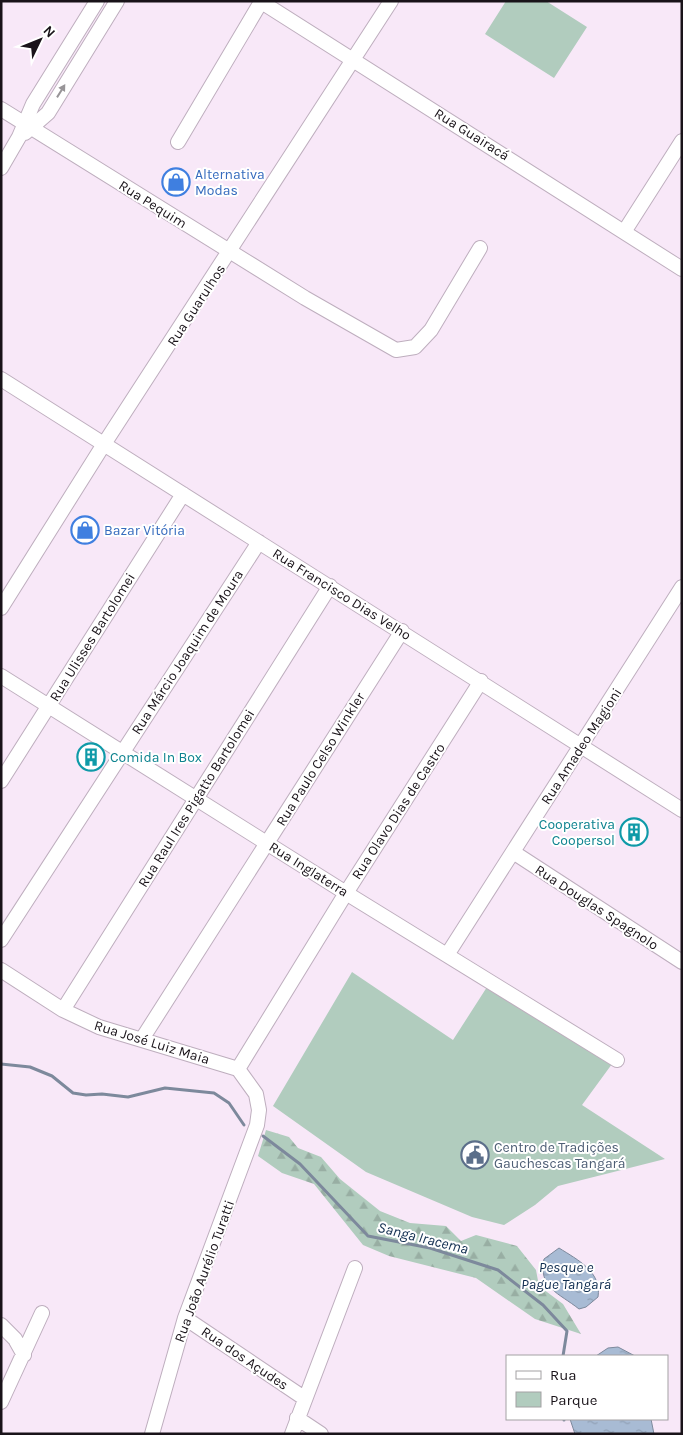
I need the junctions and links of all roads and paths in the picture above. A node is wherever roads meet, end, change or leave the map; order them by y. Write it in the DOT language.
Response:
graph roads {
  1 [pos="97,1"];
  2 [pos="117,1"];
  3 [pos="261,1"];
  4 [pos="391,1"];
  5 [pos="354,60"];
  6 [pos="1,109"];
  7 [pos="27,126"];
  8 [pos="682,141"];
  9 [pos="178,142"];
  10 [pos="1,168"];
  11 [pos="624,232"];
  12 [pos="480,248"];
  13 [pos="230,252"];
  14 [pos="682,269"];
  15 [pos="1,379"];
  16 [pos="104,444"];
  17 [pos="183,494"];
  18 [pos="259,542"];
  19 [pos="330,586"];
  20 [pos="682,587"];
  21 [pos="1,608"];
  22 [pos="402,632"];
  23 [pos="1,676"];
  24 [pos="481,681"];
  25 [pos="49,705"];
  26 [pos="581,745"];
  27 [pos="123,752"];
  28 [pos="1,781"];
  29 [pos="196,798"];
  30 [pos="681,807"];
  31 [pos="267,843"];
  32 [pos="512,852"];
  33 [pos="346,893"];
  34 [pos="1,940"];
  35 [pos="447,955"];
  36 [pos="682,962"];
  37 [pos="1,970"];
  38 [pos="63,1010"];
  39 [pos="142,1039"];
  40 [pos="617,1060"];
  41 [pos="238,1069"];
  42 [pos="355,1268"];
  43 [pos="42,1313"];
  44 [pos="186,1318"];
  45 [pos="1,1325"];
  46 [pos="24,1355"];
  47 [pos="3,1395"];
  48 [pos="304,1398"];
  49 [pos="297,1418"];
  50 [pos="152,1434"];
  51 [pos="292,1434"];
  52 [pos="321,1434"];
  1 -- 7 [label="street"];
  7 -- 2 [label="street, one-way"];
  3 -- 5 [label="street, Rua Guairacá"];
  3 -- 9 [label="street"];
  4 -- 5 [label="street, Rua Guarulhos"];
  5 -- 11 [label="street, Rua Guairacá"];
  5 -- 13 [label="street, Rua Guarulhos"];
  6 -- 7 [label="street, Rua Pequim"];
  7 -- 10 [label="street"];
  7 -- 13 [label="street, Rua Pequim"];
  8 -- 11 [label="street"];
  11 -- 14 [label="street, Rua Guairacá"];
  12 -- 13 [label="street, Rua Pequim"];
  13 -- 16 [label="street, Rua Guarulhos"];
  15 -- 16 [label="street, Rua Francisco Dias Velho"];
  16 -- 17 [label="street, Rua Francisco Dias Velho"];
  16 -- 21 [label="street, Rua Guarulhos"];
  17 -- 18 [label="street, Rua Francisco Dias Velho"];
  17 -- 25 [label="street, Rua Ulisses Bartolomei"];
  18 -- 19 [label="street, Rua Francisco Dias Velho"];
  18 -- 27 [label="street, Rua Márcio Joaquim de Moura"];
  19 -- 22 [label="street, Rua Francisco Dias Velho"];
  19 -- 29 [label="street, Rua Raul Ires Pigatto Bartolomei"];
  20 -- 26 [label="street, Rua Amadeo Magioni"];
  22 -- 24 [label="street, Rua Francisco Dias Velho"];
  22 -- 31 [label="street, Rua Paulo Celso Winkler"];
  23 -- 25 [label="street, Rua Inglaterra"];
  24 -- 26 [label="street, Rua Francisco Dias Velho"];
  24 -- 33 [label="street, Rua Olavo Dias de Castro"];
  25 -- 27 [label="street, Rua Inglaterra"];
  25 -- 28 [label="street, Rua Ulisses Bartolomei"];
  26 -- 30 [label="street, Rua Francisco Dias Velho"];
  26 -- 32 [label="street, Rua Amadeo Magioni"];
  27 -- 29 [label="street, Rua Inglaterra"];
  27 -- 34 [label="street, Rua Márcio Joaquim de Moura"];
  29 -- 31 [label="street, Rua Inglaterra"];
  29 -- 38 [label="street, Rua Raul Ires Pigatto Bartolomei"];
  31 -- 33 [label="street, Rua Inglaterra"];
  31 -- 39 [label="street, Rua Paulo Celso Winkler"];
  32 -- 35 [label="street, Rua Amadeo Magioni"];
  32 -- 36 [label="street, Rua Douglas Spagnolo"];
  33 -- 35 [label="street, Rua Inglaterra"];
  33 -- 41 [label="street, Rua Olavo Dias de Castro"];
  35 -- 40 [label="street, Rua Inglaterra"];
  37 -- 38 [label="street, Rua José Luiz Maia"];
  38 -- 39 [label="street, Rua José Luiz Maia"];
  39 -- 41 [label="street, Rua José Luiz Maia"];
  41 -- 44 [label="street, Rua João Aurélio Turatti"];
  42 -- 48 [label="street"];
  43 -- 46 [label="street"];
  44 -- 48 [label="street, Rua dos Açudes"];
  44 -- 50 [label="street, Rua João Aurélio Turatti"];
  45 -- 46 [label="street"];
  46 -- 47 [label="street"];
  48 -- 49 [label="street"];
  49 -- 51 [label="street"];
  49 -- 52 [label="street"];
}
